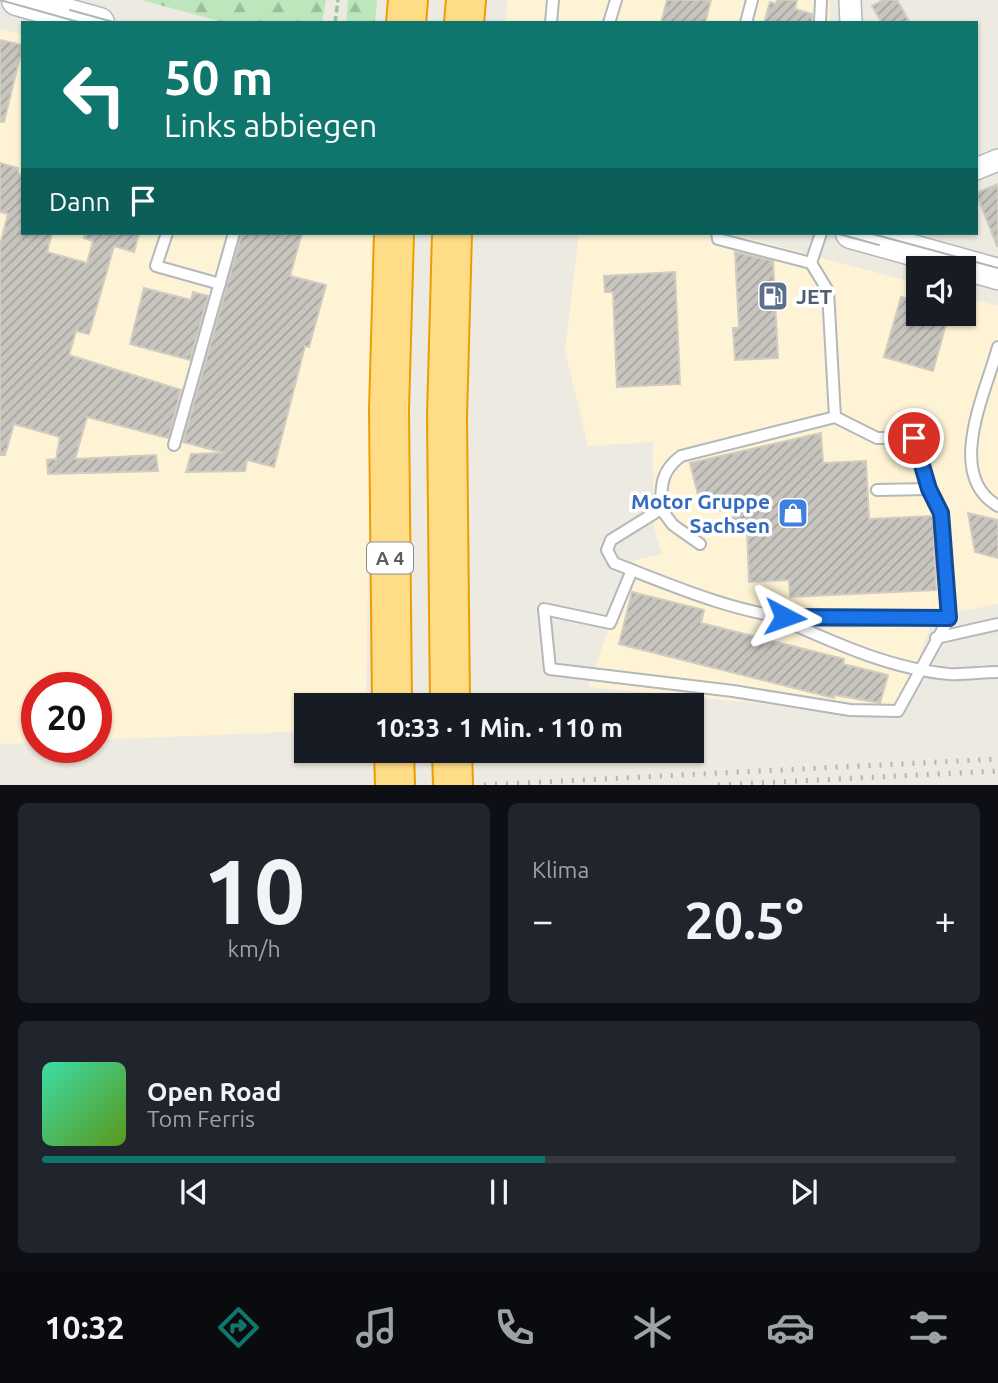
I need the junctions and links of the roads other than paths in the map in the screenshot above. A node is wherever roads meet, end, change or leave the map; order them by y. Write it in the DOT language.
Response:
graph roads {
  1 [pos="17,0"];
  2 [pos="408,0"];
  3 [pos="466,0"];
  4 [pos="553,0"];
  5 [pos="616,0"];
  6 [pos="752,0"];
  7 [pos="821,0"];
  8 [pos="850,0"];
  9 [pos="92,21"];
  10 [pos="406,21"];
  11 [pos="464,21"];
  12 [pos="551,21"];
  13 [pos="610,21"];
  14 [pos="747,21"];
  15 [pos="820,21"];
  16 [pos="851,21"];
  17 [pos="998,160"];
  18 [pos="978,168"];
  19 [pos="166,235"];
  20 [pos="233,235"];
  21 [pos="394,235"];
  22 [pos="452,235"];
  23 [pos="717,235"];
  24 [pos="820,235"];
  25 [pos="860,235"];
  26 [pos="811,263"];
  27 [pos="998,274"];
  28 [pos="220,284"];
  29 [pos="998,347"];
  30 [pos="835,417"];
  31 [pos="174,445"];
  32 [pos="929,489"];
  33 [pos="877,490"];
  34 [pos="998,506"];
  35 [pos="661,509"];
  36 [pos="701,544"];
  37 [pos="632,570"];
  38 [pos="769,615"];
  39 [pos="949,618"];
  40 [pos="998,624"];
  41 [pos="936,638"];
  42 [pos="920,669"];
  43 [pos="998,672"];
  44 [pos="392,693"];
  45 [pos="450,693"];
  46 [pos="394,763"];
  47 [pos="452,763"];
  48 [pos="395,785"];
  49 [pos="453,785"];
  1 -- 9 [label="main road"];
  2 -- 10 [label="highway"];
  3 -- 11 [label="highway"];
  4 -- 12 [label="lane"];
  5 -- 13 [label="lane"];
  6 -- 14 [label="lane"];
  7 -- 15 [label="lane"];
  8 -- 16 [label="street"];
  17 -- 18 [label="street"];
  19 -- 28 [label="lane"];
  20 -- 28 [label="lane"];
  21 -- 44 [label="highway, A 4"];
  22 -- 45 [label="highway"];
  23 -- 26 [label="lane"];
  24 -- 26 [label="lane"];
  25 -- 27 [label="main road"];
  26 -- 30 [label="lane"];
  28 -- 31 [label="lane"];
  29 -- 34 [label="lane"];
  30 -- 32 [label="lane"];
  30 -- 35 [label="lane"];
  32 -- 33 [label="lane"];
  32 -- 39 [label="lane"];
  35 -- 36 [label="lane"];
  35 -- 37 [label="lane"];
  37 -- 38 [label="lane"];
  37 -- 42 [label="lane"];
  38 -- 39 [label="lane"];
  38 -- 42 [label="lane"];
  39 -- 41 [label="lane"];
  40 -- 41 [label="lane"];
  41 -- 42 [label="lane"];
  42 -- 43 [label="lane"];
  46 -- 48 [label="highway"];
  47 -- 49 [label="highway"];
}
